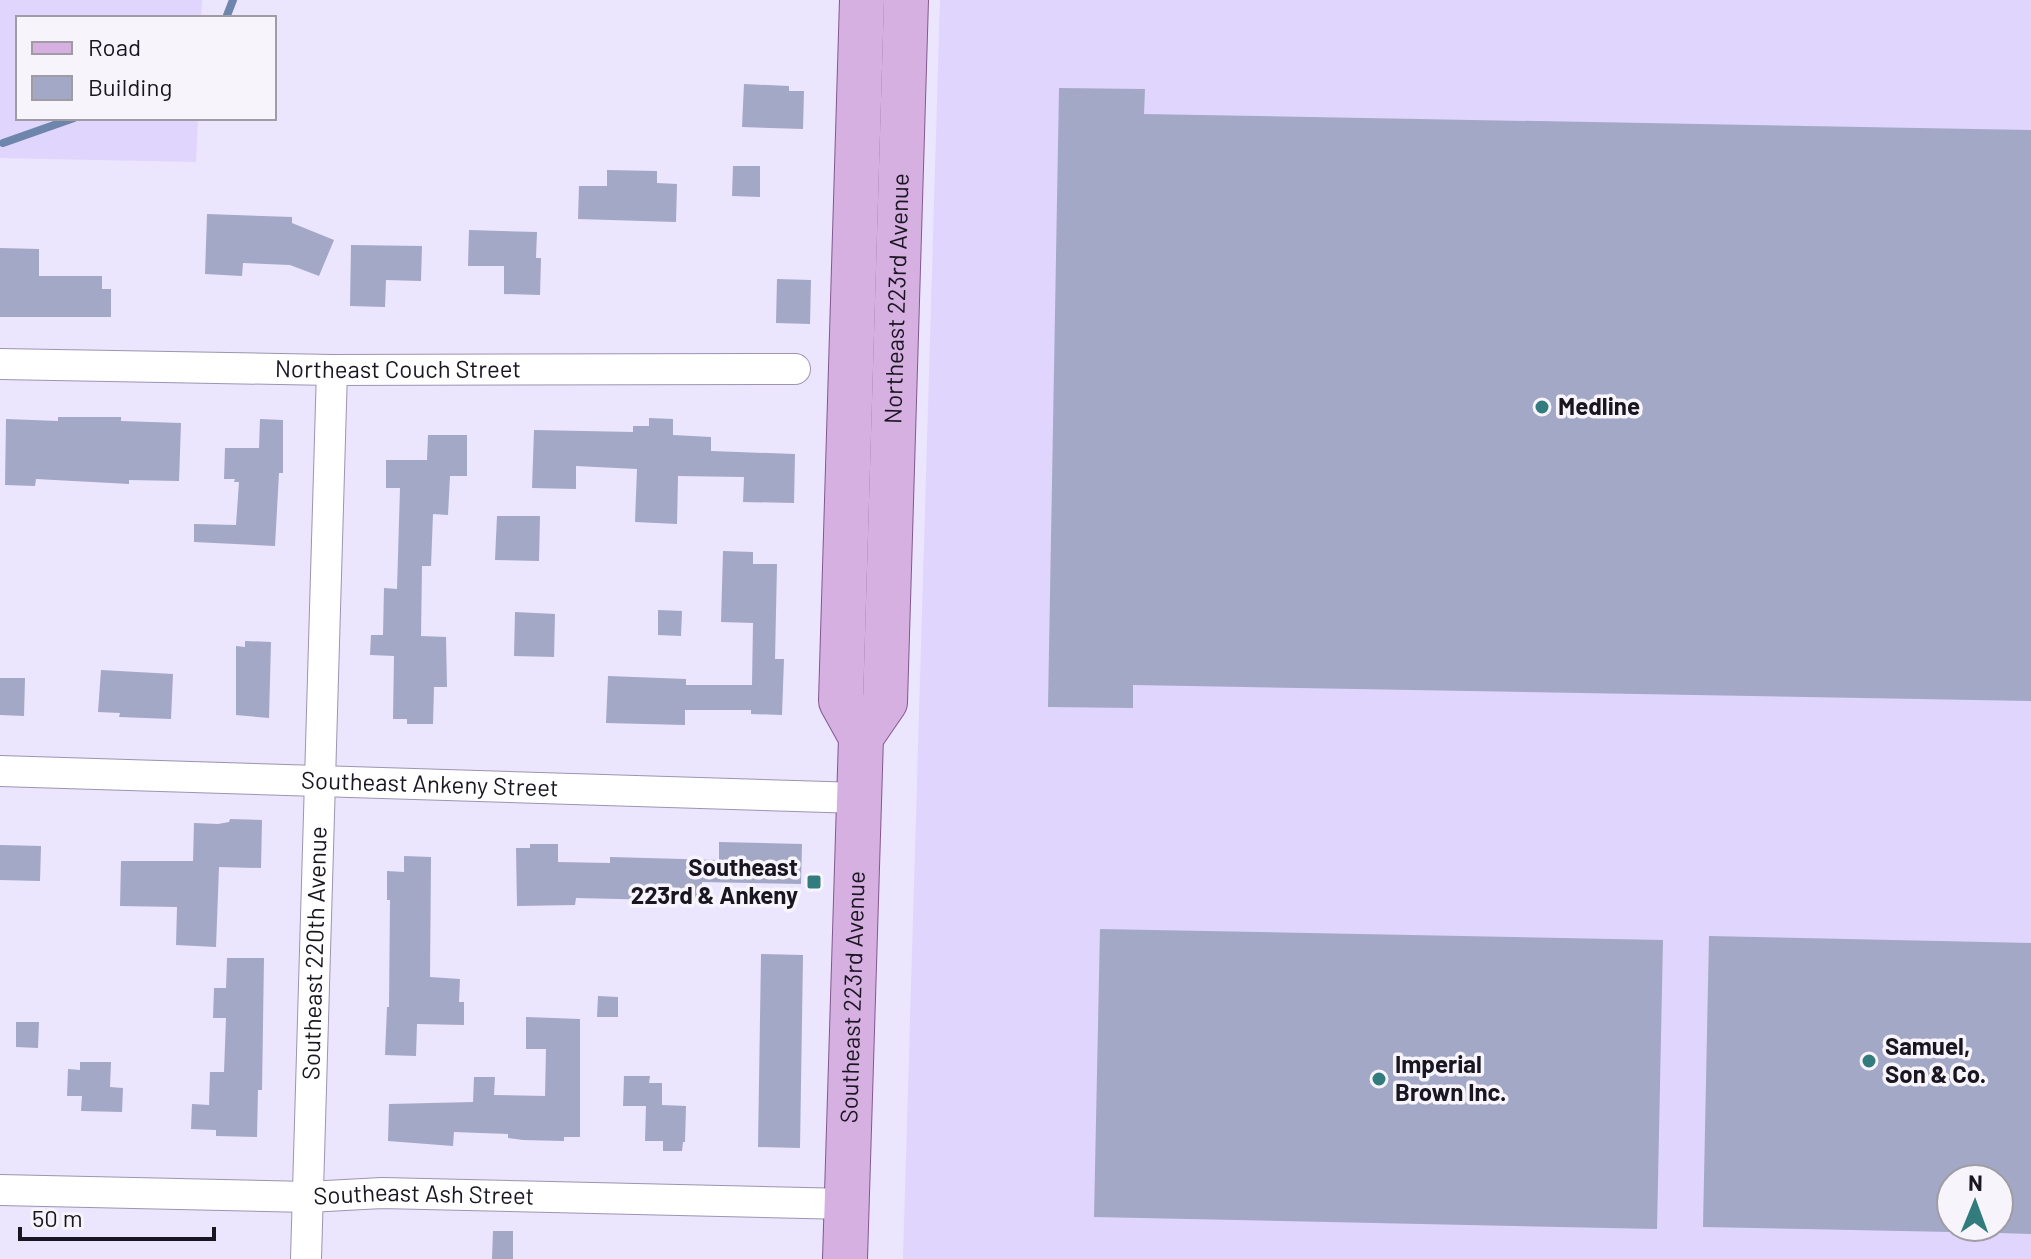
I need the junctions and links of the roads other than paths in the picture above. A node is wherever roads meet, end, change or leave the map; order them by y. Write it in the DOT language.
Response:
graph roads {
  1 [pos="862,0"];
  2 [pos="906,0"];
  3 [pos="0,364"];
  4 [pos="795,369"];
  5 [pos="332,370"];
  6 [pos="861,737"];
  7 [pos="0,771"];
  8 [pos="320,781"];
  9 [pos="859,798"];
  10 [pos="0,1190"];
  11 [pos="308,1197"];
  12 [pos="847,1204"];
  13 [pos="306,1259"];
  14 [pos="845,1259"];
  1 -- 6 [label="main road, Northeast 223rd Avenue"];
  2 -- 6 [label="main road, Northeast 223rd Avenue"];
  3 -- 5 [label="street, Northeast Couch Street"];
  4 -- 5 [label="street, Northeast Couch Street"];
  5 -- 8 [label="street, Southeast 220th Avenue"];
  6 -- 9 [label="main road, Southeast 223rd Avenue"];
  7 -- 8 [label="street, Southeast Ankeny Street"];
  8 -- 9 [label="street, Southeast Ankeny Street"];
  8 -- 11 [label="street, Southeast 220th Avenue"];
  9 -- 12 [label="main road, Southeast 223rd Avenue"];
  10 -- 11 [label="street, Southeast Ash Street"];
  11 -- 12 [label="street, Southeast Ash Street"];
  11 -- 13 [label="street, Southeast 220th Avenue"];
  12 -- 14 [label="main road, Southeast 223rd Avenue"];
}
